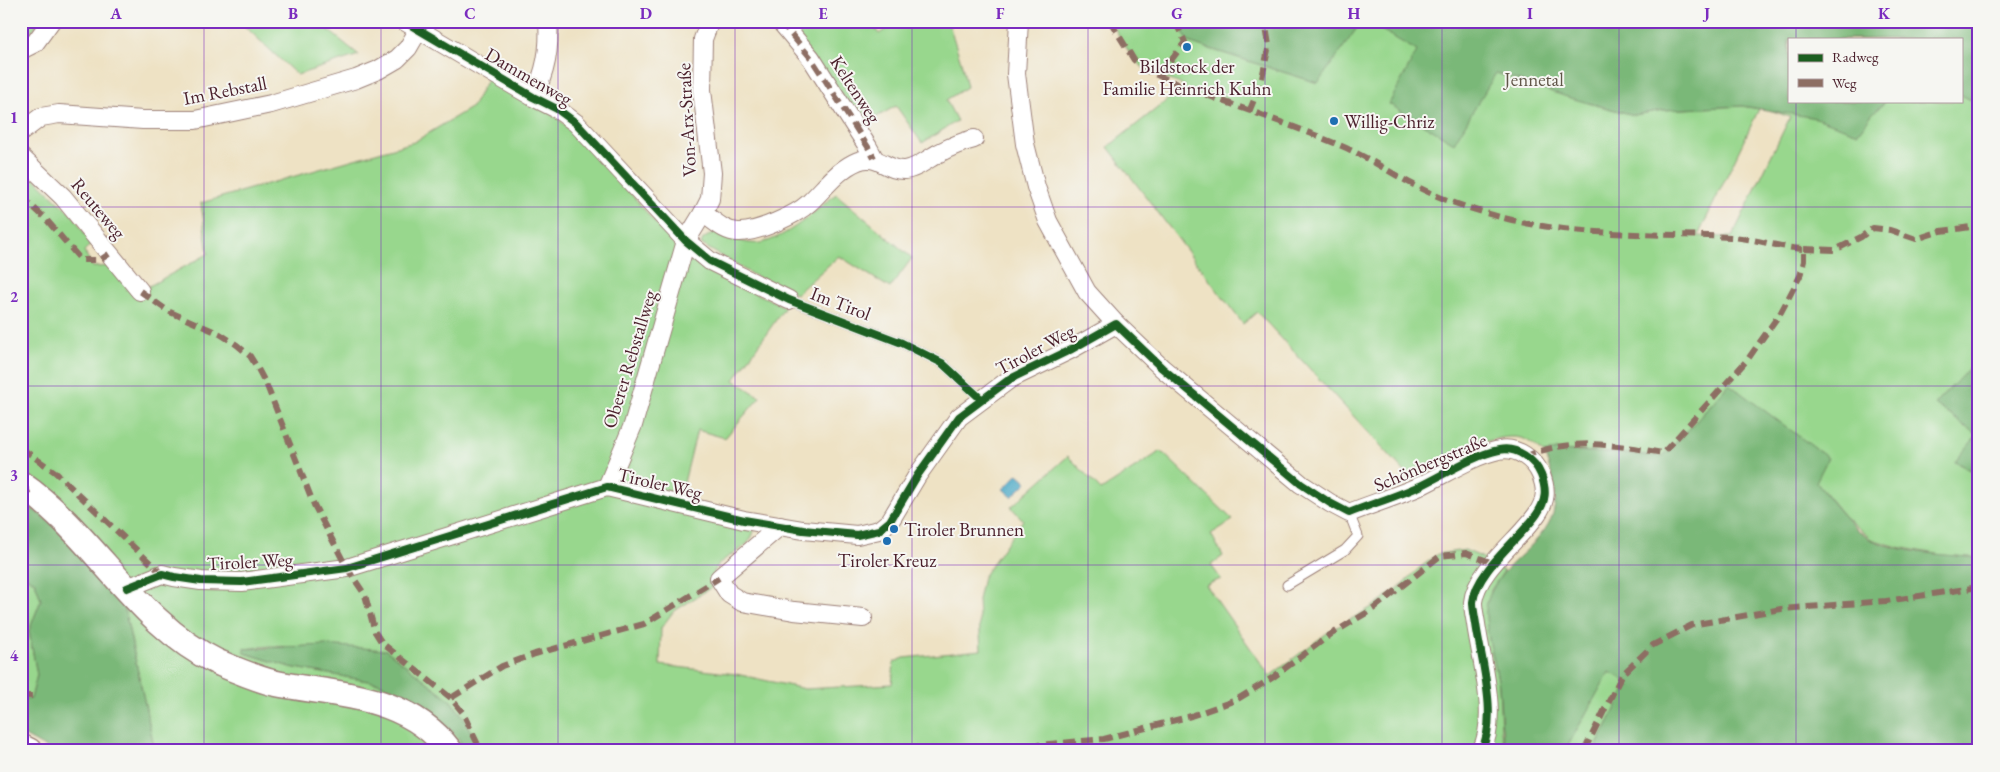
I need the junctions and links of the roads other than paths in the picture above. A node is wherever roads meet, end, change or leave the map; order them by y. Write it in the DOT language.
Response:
graph roads {
  1 [pos="51,21"];
  2 [pos="548,21"];
  3 [pos="710,21"];
  4 [pos="780,21"];
  5 [pos="1019,21"];
  6 [pos="412,25"];
  7 [pos="21,50"];
  8 [pos="533,97"];
  9 [pos="21,132"];
  10 [pos="974,139"];
  11 [pos="21,157"];
  12 [pos="874,158"];
  13 [pos="703,213"];
  14 [pos="686,241"];
  15 [pos="140,291"];
  16 [pos="789,300"];
  17 [pos="1116,324"];
  18 [pos="981,399"];
  19 [pos="21,484"];
  20 [pos="607,487"];
  21 [pos="1349,513"];
  22 [pos="780,526"];
  23 [pos="1287,585"];
  24 [pos="127,588"];
  25 [pos="863,618"];
  26 [pos="21,747"];
  27 [pos="29,751"];
  28 [pos="450,751"];
  29 [pos="1481,751"];
  1 -- 7 [label="street"];
  2 -- 8 [label="street"];
  3 -- 13 [label="street, Von-Arx-Straße"];
  4 -- 12 [label="street, Keltenweg"];
  5 -- 17 [label="street"];
  6 -- 8 [label="street, Dammenweg"];
  6 -- 9 [label="street, Im Rebstall"];
  8 -- 14 [label="street, Dammenweg"];
  10 -- 12 [label="street"];
  11 -- 15 [label="street, Reuteweg"];
  12 -- 13 [label="street"];
  13 -- 14 [label="street, Von-Arx-Straße"];
  14 -- 16 [label="street, Im Tirol"];
  14 -- 20 [label="street, Oberer Rebstallweg"];
  16 -- 18 [label="lane, Im Tirol"];
  17 -- 18 [label="street, Tiroler Weg"];
  17 -- 21 [label="street"];
  18 -- 22 [label="street, Tiroler Weg"];
  19 -- 24 [label="street"];
  20 -- 22 [label="street, Tiroler Weg"];
  20 -- 24 [label="street, Tiroler Weg"];
  21 -- 23 [label="lane"];
  21 -- 29 [label="street, Schönbergstraße"];
  22 -- 25 [label="street"];
  24 -- 28 [label="street"];
  26 -- 27 [label="street"];
}
